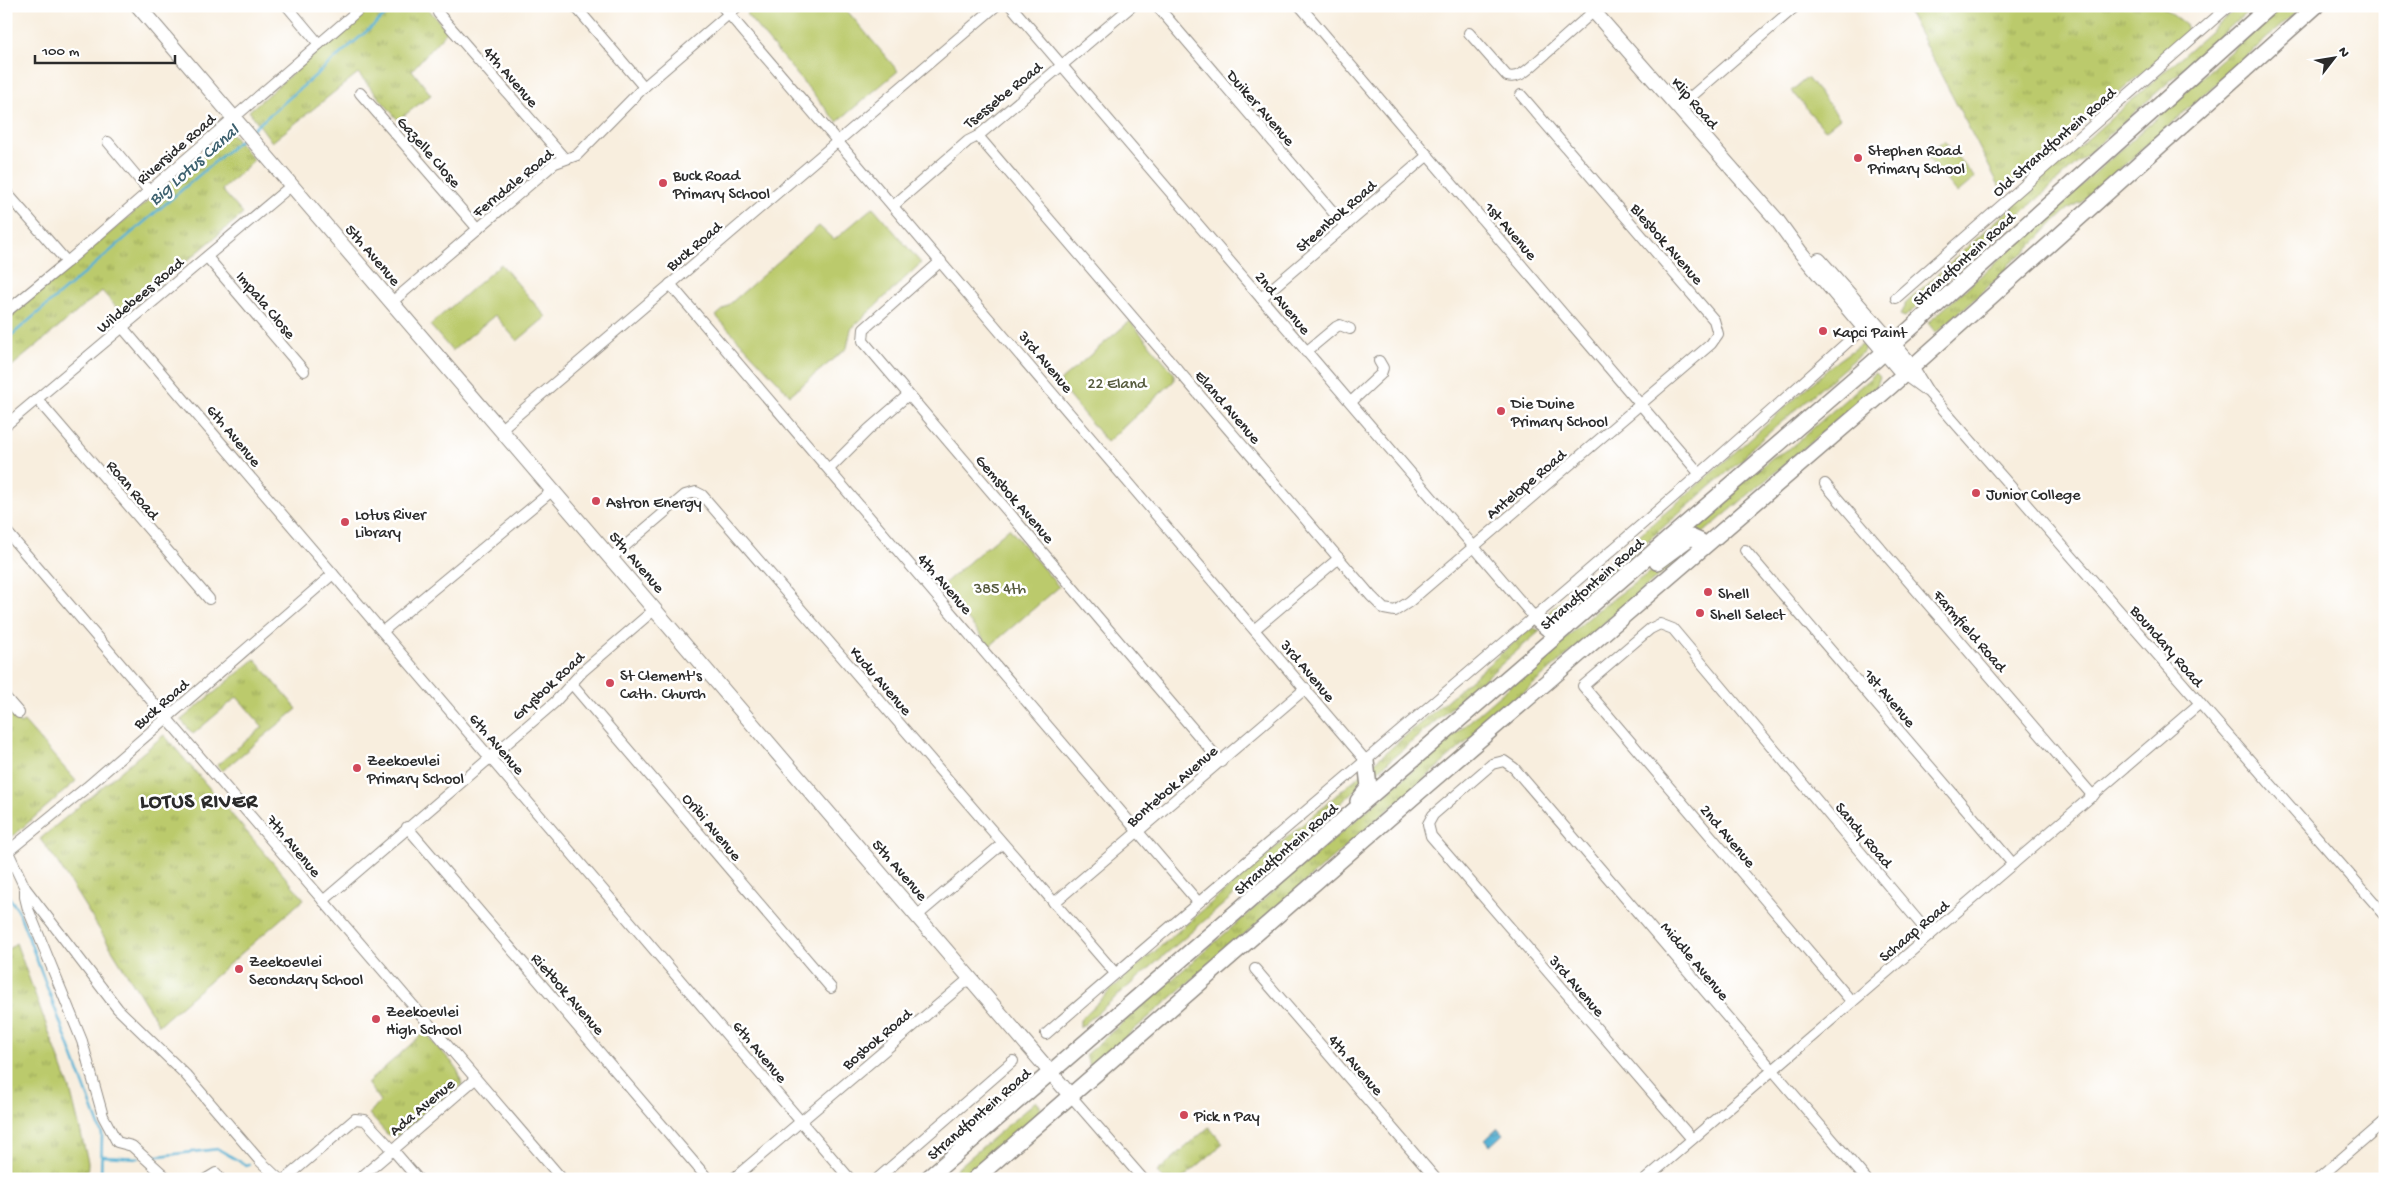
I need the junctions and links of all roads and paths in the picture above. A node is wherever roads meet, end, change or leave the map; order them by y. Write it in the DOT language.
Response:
graph roads {
  1 [pos="138,6"];
  2 [pos="287,6"];
  3 [pos="363,6"];
  4 [pos="575,6"];
  5 [pos="738,6"];
  6 [pos="996,6"];
  7 [pos="1011,6"];
  8 [pos="1132,6"];
  9 [pos="1157,6"];
  10 [pos="1300,6"];
  11 [pos="1796,6"];
  12 [pos="2229,6"];
  13 [pos="2270,6"];
  14 [pos="2316,6"];
  15 [pos="1591,9"];
  16 [pos="725,10"];
  17 [pos="438,13"];
  18 [pos="1469,33"];
  19 [pos="319,44"];
  20 [pos="1062,65"];
  21 [pos="644,87"];
  22 [pos="360,93"];
  23 [pos="1520,95"];
  24 [pos="1678,108"];
  25 [pos="233,118"];
  26 [pos="978,136"];
  27 [pos="108,142"];
  28 [pos="838,142"];
  29 [pos="1428,155"];
  30 [pos="564,158"];
  31 [pos="292,186"];
  32 [pos="149,191"];
  33 [pos="6,192"];
  34 [pos="893,206"];
  35 [pos="1345,226"];
  36 [pos="478,229"];
  37 [pos="207,257"];
  38 [pos="941,261"];
  39 [pos="66,262"];
  40 [pos="670,284"];
  41 [pos="1842,293"];
  42 [pos="1261,298"];
  43 [pos="1896,298"];
  44 [pos="392,302"];
  45 [pos="6,312"];
  46 [pos="122,327"];
  47 [pos="1864,327"];
  48 [pos="1350,329"];
  49 [pos="1889,348"];
  50 [pos="1306,352"];
  51 [pos="1379,361"];
  52 [pos="304,371"];
  53 [pos="1909,371"];
  54 [pos="908,395"];
  55 [pos="37,399"];
  56 [pos="1351,402"];
  57 [pos="1641,404"];
  58 [pos="6,425"];
  59 [pos="501,429"];
  60 [pos="829,469"];
  61 [pos="1700,473"];
  62 [pos="1825,484"];
  63 [pos="553,490"];
  64 [pos="6,531"];
  65 [pos="1474,546"];
  66 [pos="1704,546"];
  67 [pos="1745,550"];
  68 [pos="611,558"];
  69 [pos="1339,558"];
  70 [pos="333,574"];
  71 [pos="209,599"];
  72 [pos="655,609"];
  73 [pos="1580,616"];
  74 [pos="1534,617"];
  75 [pos="1567,627"];
  76 [pos="1255,629"];
  77 [pos="383,632"];
  78 [pos="572,684"];
  79 [pos="1583,686"];
  80 [pos="1306,688"];
  81 [pos="6,698"];
  82 [pos="2199,704"];
  83 [pos="19,713"];
  84 [pos="166,717"];
  85 [pos="490,757"];
  86 [pos="1366,761"];
  87 [pos="1221,762"];
  88 [pos="2093,796"];
  89 [pos="1348,817"];
  90 [pos="1428,824"];
  91 [pos="407,828"];
  92 [pos="1139,832"];
  93 [pos="1002,844"];
  94 [pos="7,853"];
  95 [pos="2013,864"];
  96 [pos="25,888"];
  97 [pos="323,900"];
  98 [pos="1198,902"];
  99 [pos="1054,903"];
  100 [pos="918,915"];
  101 [pos="2385,915"];
  102 [pos="1930,935"];
  103 [pos="1255,969"];
  104 [pos="1115,973"];
  105 [pos="970,978"];
  106 [pos="831,988"];
  107 [pos="1852,1002"];
  108 [pos="1046,1034"];
  109 [pos="1013,1061"];
  110 [pos="1772,1071"];
  111 [pos="1051,1073"];
  112 [pos="475,1079"];
  113 [pos="1070,1095"];
  114 [pos="800,1121"];
  115 [pos="2385,1121"];
  116 [pos="1692,1139"];
  117 [pos="393,1150"];
  118 [pos="168,1179"];
  119 [pos="206,1179"];
  120 [pos="220,1179"];
  121 [pos="280,1179"];
  122 [pos="285,1179"];
  123 [pos="359,1179"];
  124 [pos="418,1179"];
  125 [pos="562,1179"];
  126 [pos="708,1179"];
  127 [pos="733,1179"];
  128 [pos="850,1179"];
  129 [pos="877,1179"];
  130 [pos="927,1179"];
  131 [pos="975,1179"];
  132 [pos="1143,1179"];
  133 [pos="1436,1179"];
  134 [pos="1646,1179"];
  135 [pos="1866,1179"];
  136 [pos="2318,1179"];
  1 -- 25 [label="main road, 5th Avenue"];
  2 -- 19 [label="street"];
  3 -- 19 [label="street, Riverside Road"];
  4 -- 21 [label="street"];
  5 -- 16 [label="street, Ferndale Road"];
  6 -- 28 [label="street, Buck Road"];
  7 -- 20 [label="street, 2nd Avenue"];
  8 -- 20 [label="street, Tsessebe Road"];
  9 -- 35 [label="street, Duiker Avenue"];
  10 -- 29 [label="street, 1st Avenue"];
  11 -- 24 [label="street"];
  12 -- 43 [label="street, Old Strandfontein Road"];
  13 -- 49 [label="main road, Strandfontein Road"];
  14 -- 53 [label="main road"];
  15 -- 18 [label="street"];
  15 -- 24 [label="main road, Klip Road"];
  16 -- 21 [label="street, Ferndale Road"];
  16 -- 28 [label="street, 3rd Avenue"];
  17 -- 30 [label="street, 4th Avenue"];
  19 -- 25 [label="street, Riverside Road"];
  20 -- 26 [label="street, Tsessebe Road"];
  20 -- 42 [label="street, 2nd Avenue"];
  21 -- 30 [label="street, Ferndale Road"];
  22 -- 36 [label="street, Gazelle Close"];
  23 -- 57 [label="street, Blesbok Avenue"];
  24 -- 41 [label="main road, Klip Road"];
  25 -- 31 [label="main road, 5th Avenue"];
  25 -- 32 [label="street, Riverside Road"];
  26 -- 34 [label="street, Tsessebe Road"];
  26 -- 69 [label="street, Eland Avenue"];
  27 -- 32 [label="street"];
  28 -- 34 [label="street, 3rd Avenue"];
  28 -- 40 [label="street, Buck Road"];
  29 -- 35 [label="street, Steenbok Road"];
  29 -- 57 [label="street, 1st Avenue"];
  30 -- 36 [label="street, Ferndale Road"];
  31 -- 37 [label="street, Wildebees Road"];
  31 -- 44 [label="main road, 5th Avenue"];
  32 -- 39 [label="street, Riverside Road"];
  33 -- 39 [label="street"];
  34 -- 38 [label="street, 3rd Avenue"];
  35 -- 42 [label="street, Steenbok Road"];
  36 -- 44 [label="street, Ferndale Road"];
  37 -- 46 [label="street, Wildebees Road"];
  37 -- 52 [label="street, Impala Close"];
  38 -- 54 [label="street, Gemsbok Avenue"];
  38 -- 76 [label="street, 3rd Avenue"];
  39 -- 45 [label="street, Riverside Road"];
  40 -- 59 [label="street, Buck Road"];
  40 -- 60 [label="street, 4th Avenue"];
  41 -- 47 [label="main road, Klip Road"];
  41 -- 49 [label="main road, Klip Road"];
  42 -- 50 [label="street, 2nd Avenue"];
  44 -- 59 [label="main road, 5th Avenue"];
  46 -- 55 [label="street, Wildebees Road"];
  46 -- 70 [label="street, 6th Avenue"];
  47 -- 49 [label="main road, Klip Road"];
  47 -- 61 [label="street, Strandfontein Road"];
  48 -- 50 [label="street"];
  49 -- 53 [label="main road, Klip Road"];
  49 -- 73 [label="main road, Strandfontein Road"];
  50 -- 56 [label="street, 2nd Avenue"];
  51 -- 56 [label="street"];
  53 -- 66 [label="main road"];
  53 -- 82 [label="street, Boundary Road"];
  54 -- 60 [label="street"];
  54 -- 87 [label="street, Gemsbok Avenue"];
  55 -- 58 [label="street, Wildebees Road"];
  55 -- 71 [label="street, Roan Road"];
  56 -- 65 [label="street, 2nd Avenue"];
  57 -- 61 [label="street, 1st Avenue"];
  57 -- 65 [label="street, Antelope Road"];
  59 -- 63 [label="main road, 5th Avenue"];
  60 -- 92 [label="street, 4th Avenue"];
  61 -- 74 [label="street, Strandfontein Road"];
  62 -- 88 [label="street, Farmfield Road"];
  63 -- 68 [label="main road, 5th Avenue"];
  63 -- 77 [label="street"];
  64 -- 84 [label="street, 7th Avenue"];
  65 -- 69 [label="street, Eland Avenue"];
  65 -- 74 [label="street, 2nd Avenue"];
  66 -- 73 [label="main road"];
  66 -- 113 [label="main road"];
  67 -- 95 [label="street, 1st Avenue"];
  68 -- 72 [label="main road, 5th Avenue"];
  68 -- 93 [label="street, Kudu Avenue"];
  69 -- 76 [label="street"];
  70 -- 77 [label="street, 6th Avenue"];
  70 -- 84 [label="street, Buck Road"];
  72 -- 78 [label="street, Grysbok Road"];
  72 -- 100 [label="main road, 5th Avenue"];
  73 -- 75 [label="main road, Strandfontein Road"];
  74 -- 75 [label="main road"];
  74 -- 86 [label="street, Strandfontein Road"];
  75 -- 89 [label="main road, Strandfontein Road"];
  76 -- 80 [label="street, 3rd Avenue"];
  77 -- 85 [label="street, 6th Avenue"];
  78 -- 85 [label="street, Grysbok Road"];
  78 -- 106 [label="street, Oribi Avenue"];
  79 -- 102 [label="street, Sandy Road"];
  79 -- 107 [label="street, 2nd Avenue"];
  80 -- 86 [label="street, 3rd Avenue"];
  80 -- 87 [label="street, Bontebok Avenue"];
  81 -- 83 [label="street"];
  82 -- 88 [label="street, Schaap Road"];
  82 -- 101 [label="street, Boundary Road"];
  84 -- 94 [label="street, Buck Road"];
  84 -- 97 [label="street, 7th Avenue"];
  85 -- 91 [label="street, Grysbok Road"];
  85 -- 114 [label="street, 6th Avenue"];
  86 -- 89 [label="main road"];
  86 -- 98 [label="street, Strandfontein Road"];
  87 -- 92 [label="street, Bontebok Avenue"];
  88 -- 95 [label="street, Schaap Road"];
  89 -- 111 [label="main road, Strandfontein Road"];
  90 -- 110 [label="street, Middle Avenue"];
  90 -- 116 [label="street, 3rd Avenue"];
  91 -- 97 [label="street, Grysbok Road"];
  91 -- 126 [label="street, Rietbok Avenue"];
  92 -- 98 [label="street, 4th Avenue"];
  92 -- 99 [label="street, Bontebok Avenue"];
  93 -- 99 [label="street, Kudu Avenue"];
  93 -- 100 [label="street"];
  94 -- 96 [label="street"];
  95 -- 102 [label="street, Schaap Road"];
  96 -- 118 [label="street"];
  96 -- 121 [label="street"];
  97 -- 112 [label="street, 7th Avenue"];
  98 -- 104 [label="street, Strandfontein Road"];
  99 -- 104 [label="street, Kudu Avenue"];
  100 -- 105 [label="main road, 5th Avenue"];
  102 -- 107 [label="street, Schaap Road"];
  103 -- 133 [label="street, 4th Avenue"];
  104 -- 108 [label="street, Strandfontein Road"];
  105 -- 111 [label="main road, 5th Avenue"];
  105 -- 114 [label="street, Bosbok Road"];
  107 -- 110 [label="street, Schaap Road"];
  109 -- 129 [label="street, Strandfontein Road"];
  110 -- 116 [label="street, Schaap Road"];
  110 -- 135 [label="street, Middle Avenue"];
  111 -- 113 [label="main road, 5th Avenue"];
  111 -- 130 [label="main road, Strandfontein Road"];
  112 -- 117 [label="street, Ada Avenue"];
  112 -- 125 [label="street, 7th Avenue"];
  113 -- 131 [label="main road"];
  113 -- 132 [label="street"];
  114 -- 127 [label="street, Bosbok Road"];
  114 -- 128 [label="street, 6th Avenue"];
  115 -- 136 [label="street"];
  116 -- 134 [label="street, Schaap Road"];
  117 -- 122 [label="street"];
  117 -- 123 [label="street"];
  117 -- 124 [label="street, Ada Avenue"];
  119 -- 120 [label="street"];
}
